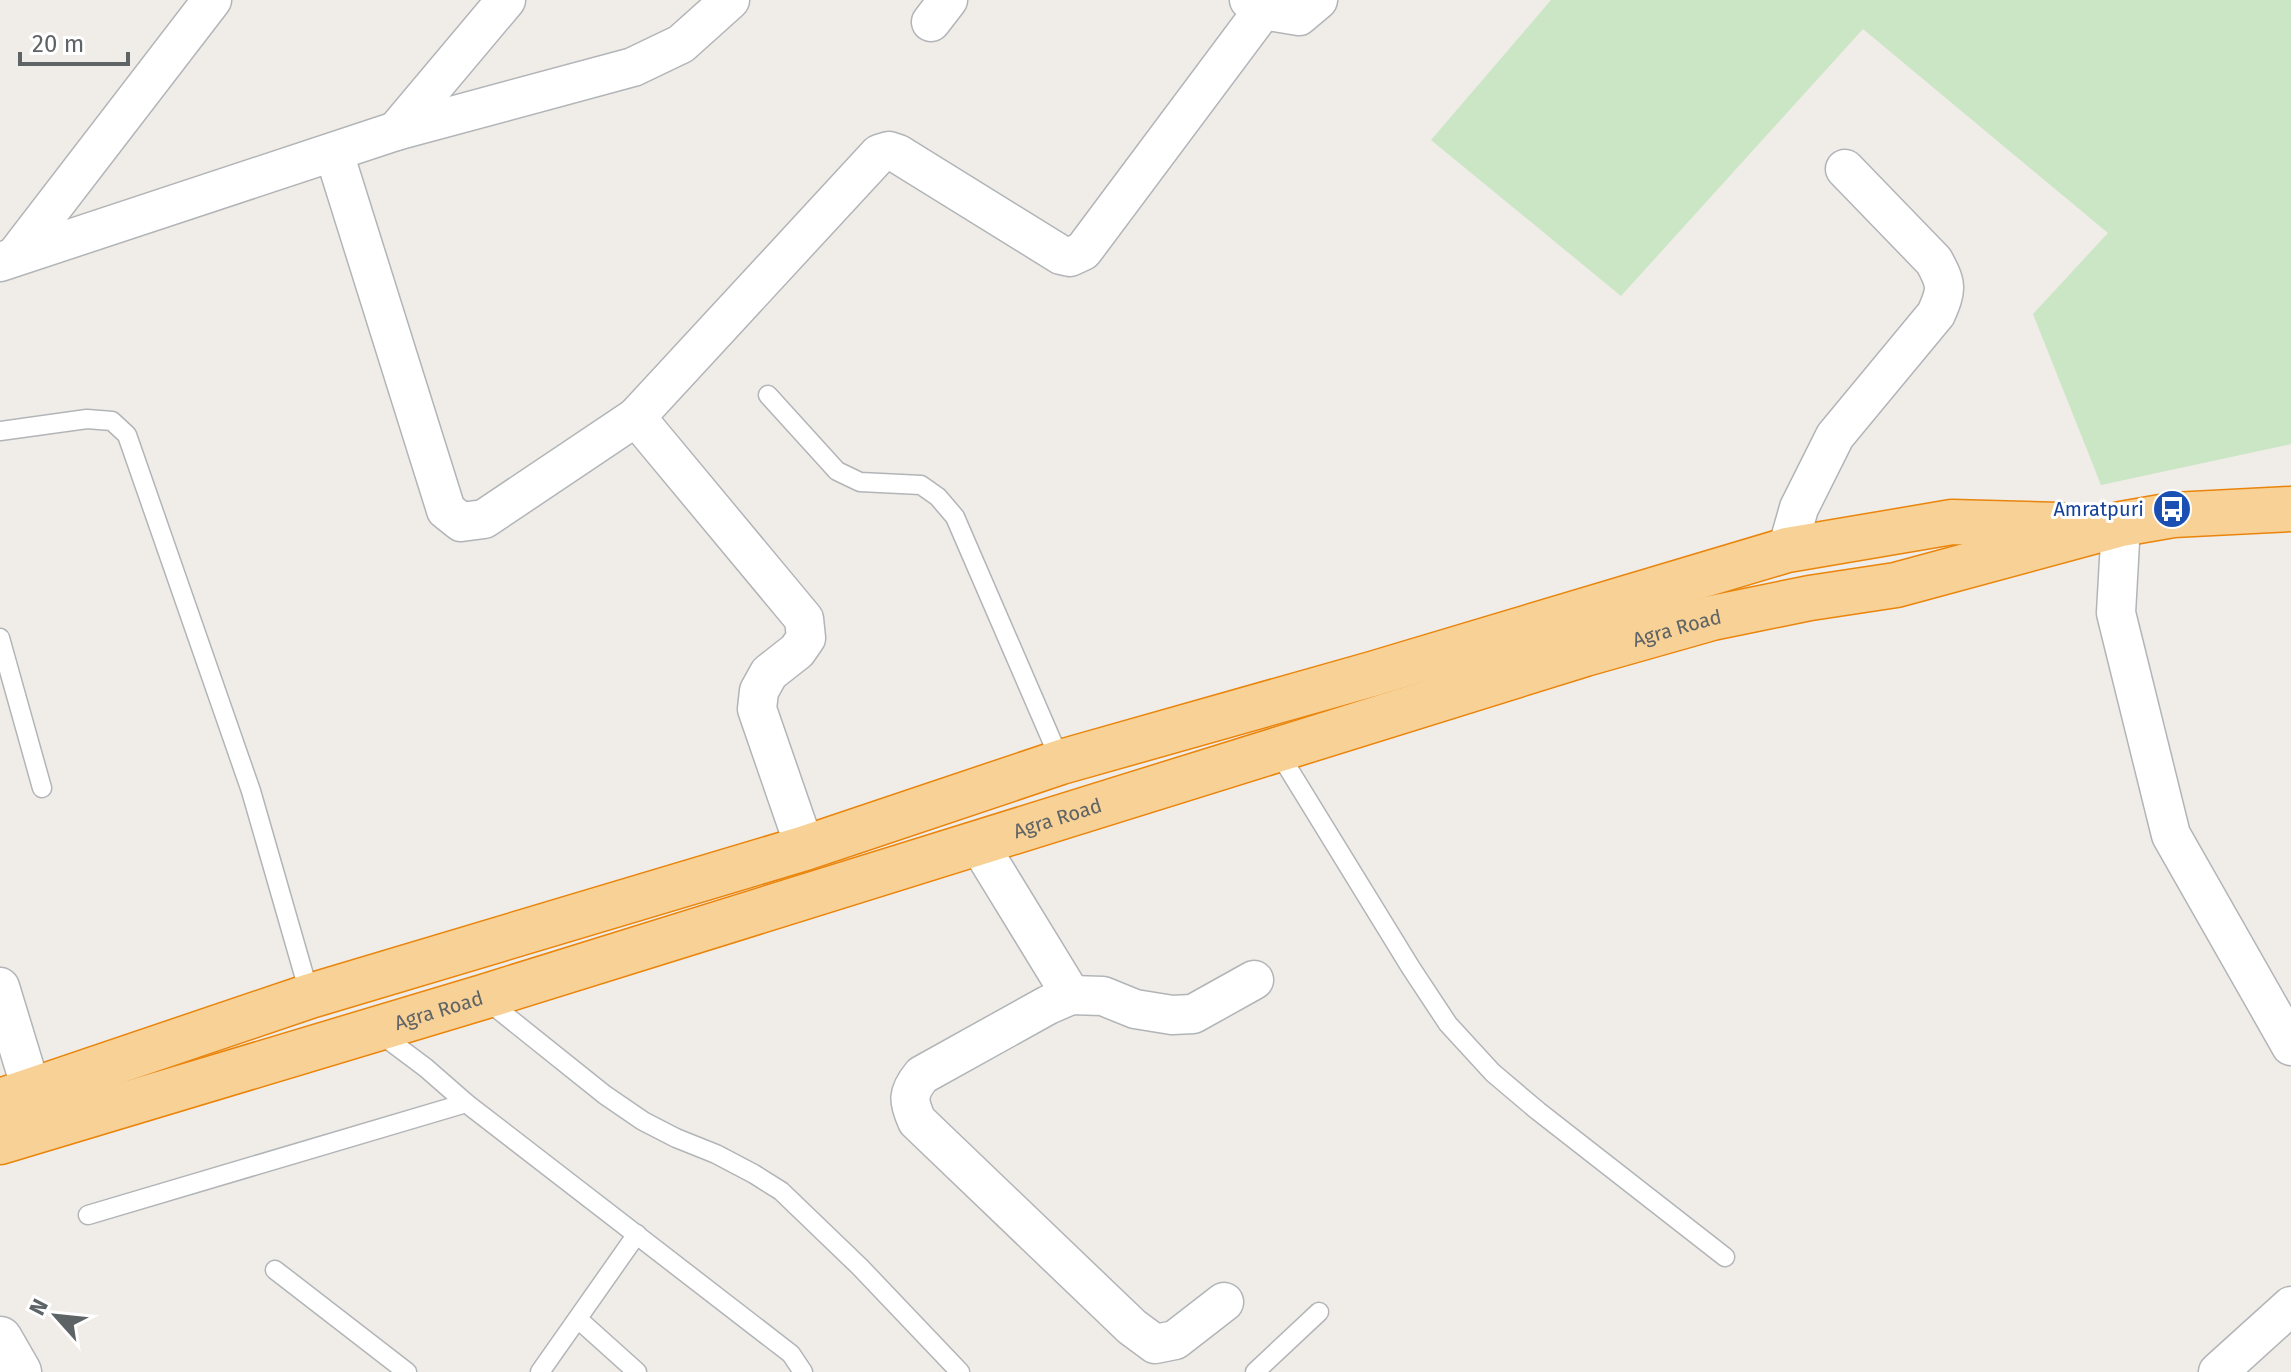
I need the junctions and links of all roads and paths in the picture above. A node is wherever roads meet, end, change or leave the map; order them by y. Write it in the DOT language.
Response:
graph roads {
  1 [pos="212,0"];
  2 [pos="506,0"];
  3 [pos="730,0"];
  4 [pos="1318,0"];
  5 [pos="1256,5"];
  6 [pos="396,131"];
  7 [pos="334,153"];
  8 [pos="1845,169"];
  9 [pos="8,258"];
  10 [pos="768,395"];
  11 [pos="636,417"];
  12 [pos="0,431"];
  13 [pos="2291,509"];
  14 [pos="2121,524"];
  15 [pos="1787,550"];
  16 [pos="0,638"];
  17 [pos="1277,750"];
  18 [pos="1061,762"];
  19 [pos="42,788"];
  20 [pos="978,843"];
  21 [pos="805,848"];
  22 [pos="1254,980"];
  23 [pos="0,987"];
  24 [pos="1071,995"];
  25 [pos="310,996"];
  26 [pos="483,997"];
  27 [pos="375,1030"];
  28 [pos="2291,1046"];
  29 [pos="16,1096"];
  30 [pos="466,1103"];
  31 [pos="0,1142"];
  32 [pos="88,1215"];
  33 [pos="637,1234"];
  34 [pos="1725,1257"];
  35 [pos="275,1270"];
  36 [pos="1224,1302"];
  37 [pos="2291,1306"];
  38 [pos="1319,1312"];
  39 [pos="578,1319"];
  40 [pos="0,1339"];
  41 [pos="19,1372"];
  42 [pos="407,1372"];
  43 [pos="540,1372"];
  44 [pos="637,1372"];
  45 [pos="803,1372"];
  46 [pos="960,1372"];
  47 [pos="1255,1372"];
  48 [pos="2218,1372"];
  1 -- 9 [label="street"];
  2 -- 6 [label="street"];
  3 -- 6 [label="street"];
  4 -- 5 [label="street"];
  5 -- 11 [label="street"];
  6 -- 7 [label="street"];
  7 -- 9 [label="street"];
  7 -- 11 [label="street"];
  8 -- 15 [label="street"];
  10 -- 18 [label="lane"];
  11 -- 21 [label="street"];
  12 -- 25 [label="lane"];
  13 -- 14 [label="highway, Agra Road"];
  14 -- 15 [label="highway, Agra Road"];
  14 -- 17 [label="highway, Agra Road"];
  14 -- 28 [label="street"];
  15 -- 18 [label="highway, Agra Road"];
  16 -- 19 [label="lane"];
  17 -- 20 [label="highway, Agra Road"];
  17 -- 34 [label="lane"];
  18 -- 21 [label="highway, Agra Road"];
  20 -- 24 [label="street"];
  20 -- 26 [label="highway, Agra Road"];
  21 -- 25 [label="highway, Agra Road"];
  22 -- 24 [label="street"];
  23 -- 29 [label="street"];
  24 -- 36 [label="street"];
  25 -- 29 [label="highway, Agra Road"];
  26 -- 27 [label="highway, Agra Road"];
  26 -- 46 [label="lane"];
  27 -- 30 [label="lane"];
  27 -- 31 [label="highway, Agra Road"];
  30 -- 32 [label="lane"];
  30 -- 33 [label="lane"];
  33 -- 39 [label="lane"];
  33 -- 45 [label="lane"];
  35 -- 42 [label="lane"];
  37 -- 48 [label="street"];
  38 -- 47 [label="lane"];
  39 -- 43 [label="lane"];
  39 -- 44 [label="lane"];
  40 -- 41 [label="street"];
}
